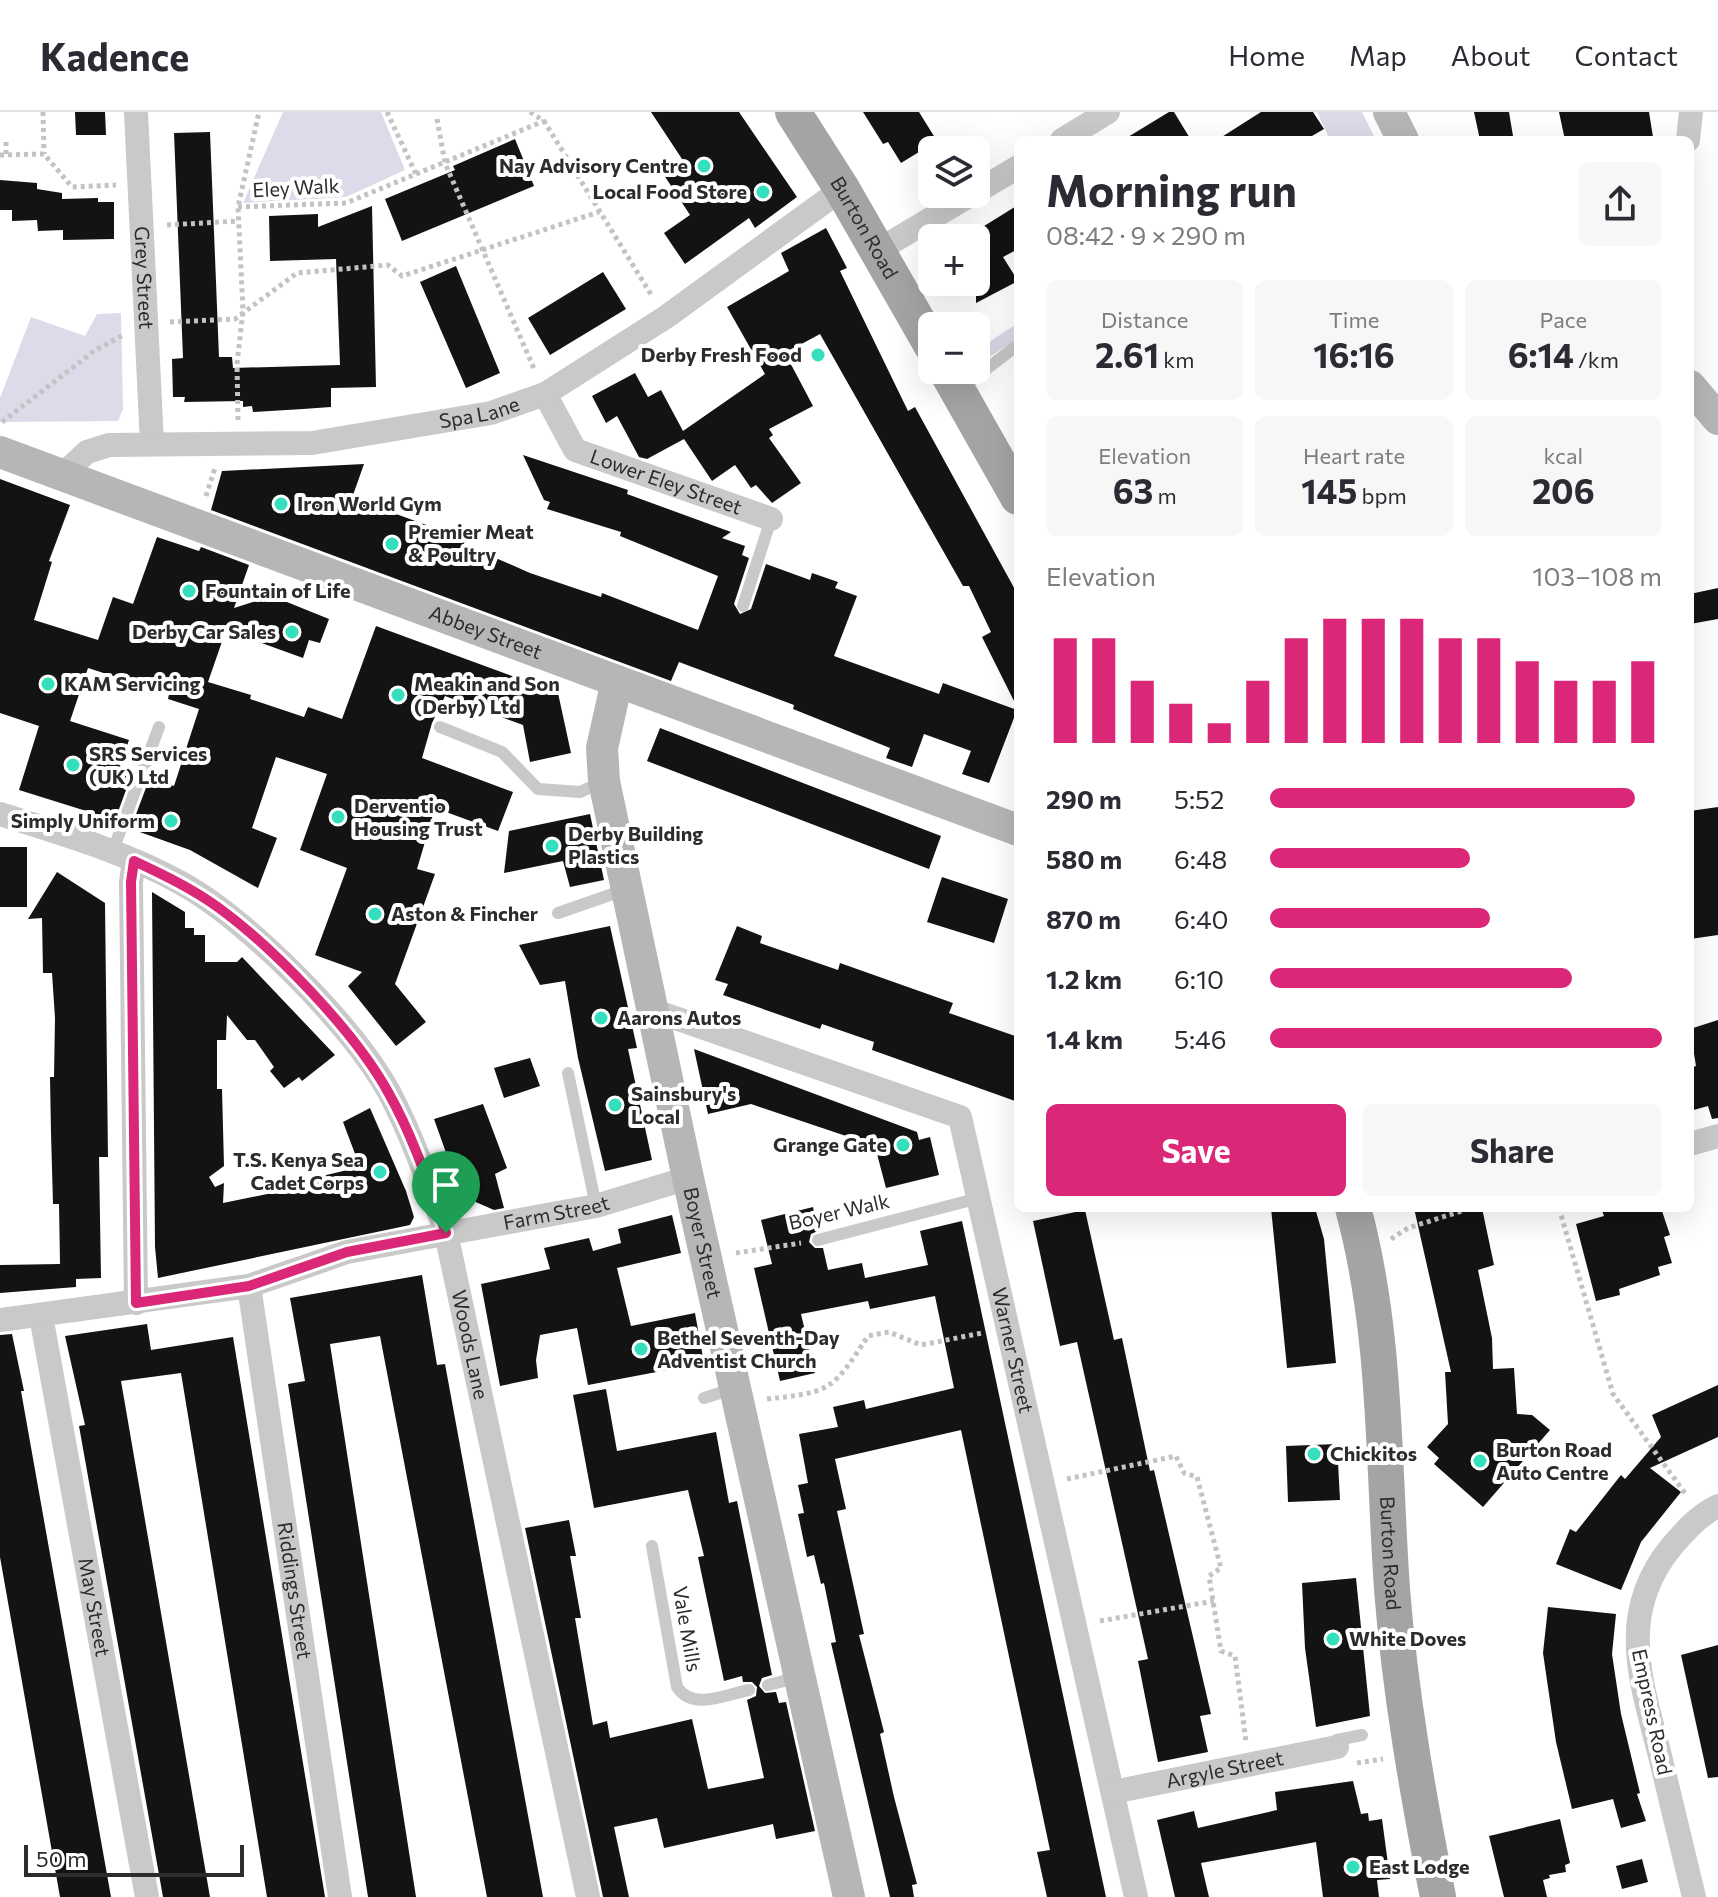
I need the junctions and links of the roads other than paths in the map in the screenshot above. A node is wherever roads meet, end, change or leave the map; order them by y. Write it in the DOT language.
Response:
graph roads {
  1 [pos="136,112"];
  2 [pos="793,112"];
  3 [pos="1108,112"];
  4 [pos="1389,112"];
  5 [pos="1691,112"];
  6 [pos="1069,136"];
  7 [pos="1401,136"];
  8 [pos="1688,136"];
  9 [pos="1014,169"];
  10 [pos="990,184"];
  11 [pos="842,189"];
  12 [pos="949,208"];
  13 [pos="877,251"];
  14 [pos="918,322"];
  15 [pos="1014,347"];
  16 [pos="990,360"];
  17 [pos="954,384"];
  18 [pos="1694,391"];
  19 [pos="545,394"];
  20 [pos="1718,419"];
  21 [pos="152,444"];
  22 [pos="0,452"];
  23 [pos="62,475"];
  24 [pos="1014,490"];
  25 [pos="771,519"];
  26 [pos="743,606"];
  27 [pos="617,681"];
  28 [pos="159,727"];
  29 [pos="440,727"];
  30 [pos="604,781"];
  31 [pos="0,814"];
  32 [pos="1014,829"];
  33 [pos="123,857"];
  34 [pos="628,888"];
  35 [pos="558,913"];
  36 [pos="655,1011"];
  37 [pos="568,1073"];
  38 [pos="1718,1136"];
  39 [pos="1694,1143"];
  40 [pos="688,1178"];
  41 [pos="979,1198"];
  42 [pos="596,1206"];
  43 [pos="1354,1212"];
  44 [pos="446,1233"];
  45 [pos="818,1240"];
  46 [pos="249,1286"];
  47 [pos="136,1303"];
  48 [pos="41,1316"];
  49 [pos="0,1320"];
  50 [pos="737,1395"];
  51 [pos="704,1398"];
  52 [pos="1710,1511"];
  53 [pos="652,1546"];
  54 [pos="798,1669"];
  55 [pos="768,1685"];
  56 [pos="749,1690"];
  57 [pos="1362,1735"];
  58 [pos="1337,1747"];
  59 [pos="1113,1792"];
  60 [pos="147,1897"];
  61 [pos="340,1897"];
  62 [pos="588,1897"];
  63 [pos="849,1897"];
  64 [pos="1136,1897"];
  65 [pos="1438,1897"];
  66 [pos="1694,1897"];
  1 -- 21 [label="street, Grey Street"];
  2 -- 11 [label="main road, Burton Road"];
  3 -- 6 [label="street"];
  4 -- 7 [label="street"];
  5 -- 8 [label="street"];
  9 -- 10 [label="street"];
  11 -- 13 [label="main road, Burton Road"];
  11 -- 19 [label="street, Spa Lane"];
  12 -- 13 [label="street"];
  13 -- 14 [label="main road, Burton Road"];
  15 -- 16 [label="lane"];
  17 -- 24 [label="main road"];
  18 -- 20 [label="street"];
  19 -- 21 [label="street, Spa Lane"];
  19 -- 25 [label="street, Lower Eley Street"];
  21 -- 23 [label="street, Spa Lane"];
  22 -- 23 [label="street, Abbey Street"];
  23 -- 27 [label="street, Abbey Street"];
  25 -- 26 [label="lane"];
  27 -- 30 [label="street, Boyer Street"];
  27 -- 32 [label="street, Abbey Street"];
  28 -- 33 [label="lane"];
  29 -- 30 [label="lane"];
  30 -- 34 [label="street, Boyer Street"];
  31 -- 33 [label="street, Woods Lane"];
  33 -- 44 [label="street, Woods Lane"];
  33 -- 47 [label="street"];
  34 -- 35 [label="lane"];
  34 -- 36 [label="street, Boyer Street"];
  36 -- 40 [label="street, Boyer Street"];
  36 -- 41 [label="street, Warner Street"];
  37 -- 42 [label="lane"];
  38 -- 39 [label="street"];
  40 -- 42 [label="street, Farm Street"];
  40 -- 50 [label="street, Boyer Street"];
  41 -- 45 [label="lane, Boyer Walk"];
  41 -- 59 [label="street, Warner Street"];
  42 -- 44 [label="street, Farm Street"];
  43 -- 65 [label="main road, Burton Road"];
  44 -- 46 [label="street, Farm Street"];
  44 -- 62 [label="street, Woods Lane"];
  46 -- 47 [label="street, Farm Street"];
  46 -- 61 [label="street, Riddings Street"];
  47 -- 48 [label="street, Farm Street"];
  48 -- 49 [label="street, Farm Street"];
  48 -- 60 [label="street, May Street"];
  50 -- 51 [label="lane"];
  50 -- 54 [label="street, Boyer Street"];
  52 -- 66 [label="street, Empress Road"];
  53 -- 56 [label="lane, Vale Mills"];
  54 -- 55 [label="lane"];
  54 -- 63 [label="street, Boyer Street"];
  57 -- 58 [label="lane"];
  58 -- 59 [label="street, Argyle Street"];
  59 -- 64 [label="street, Warner Street"];
}
